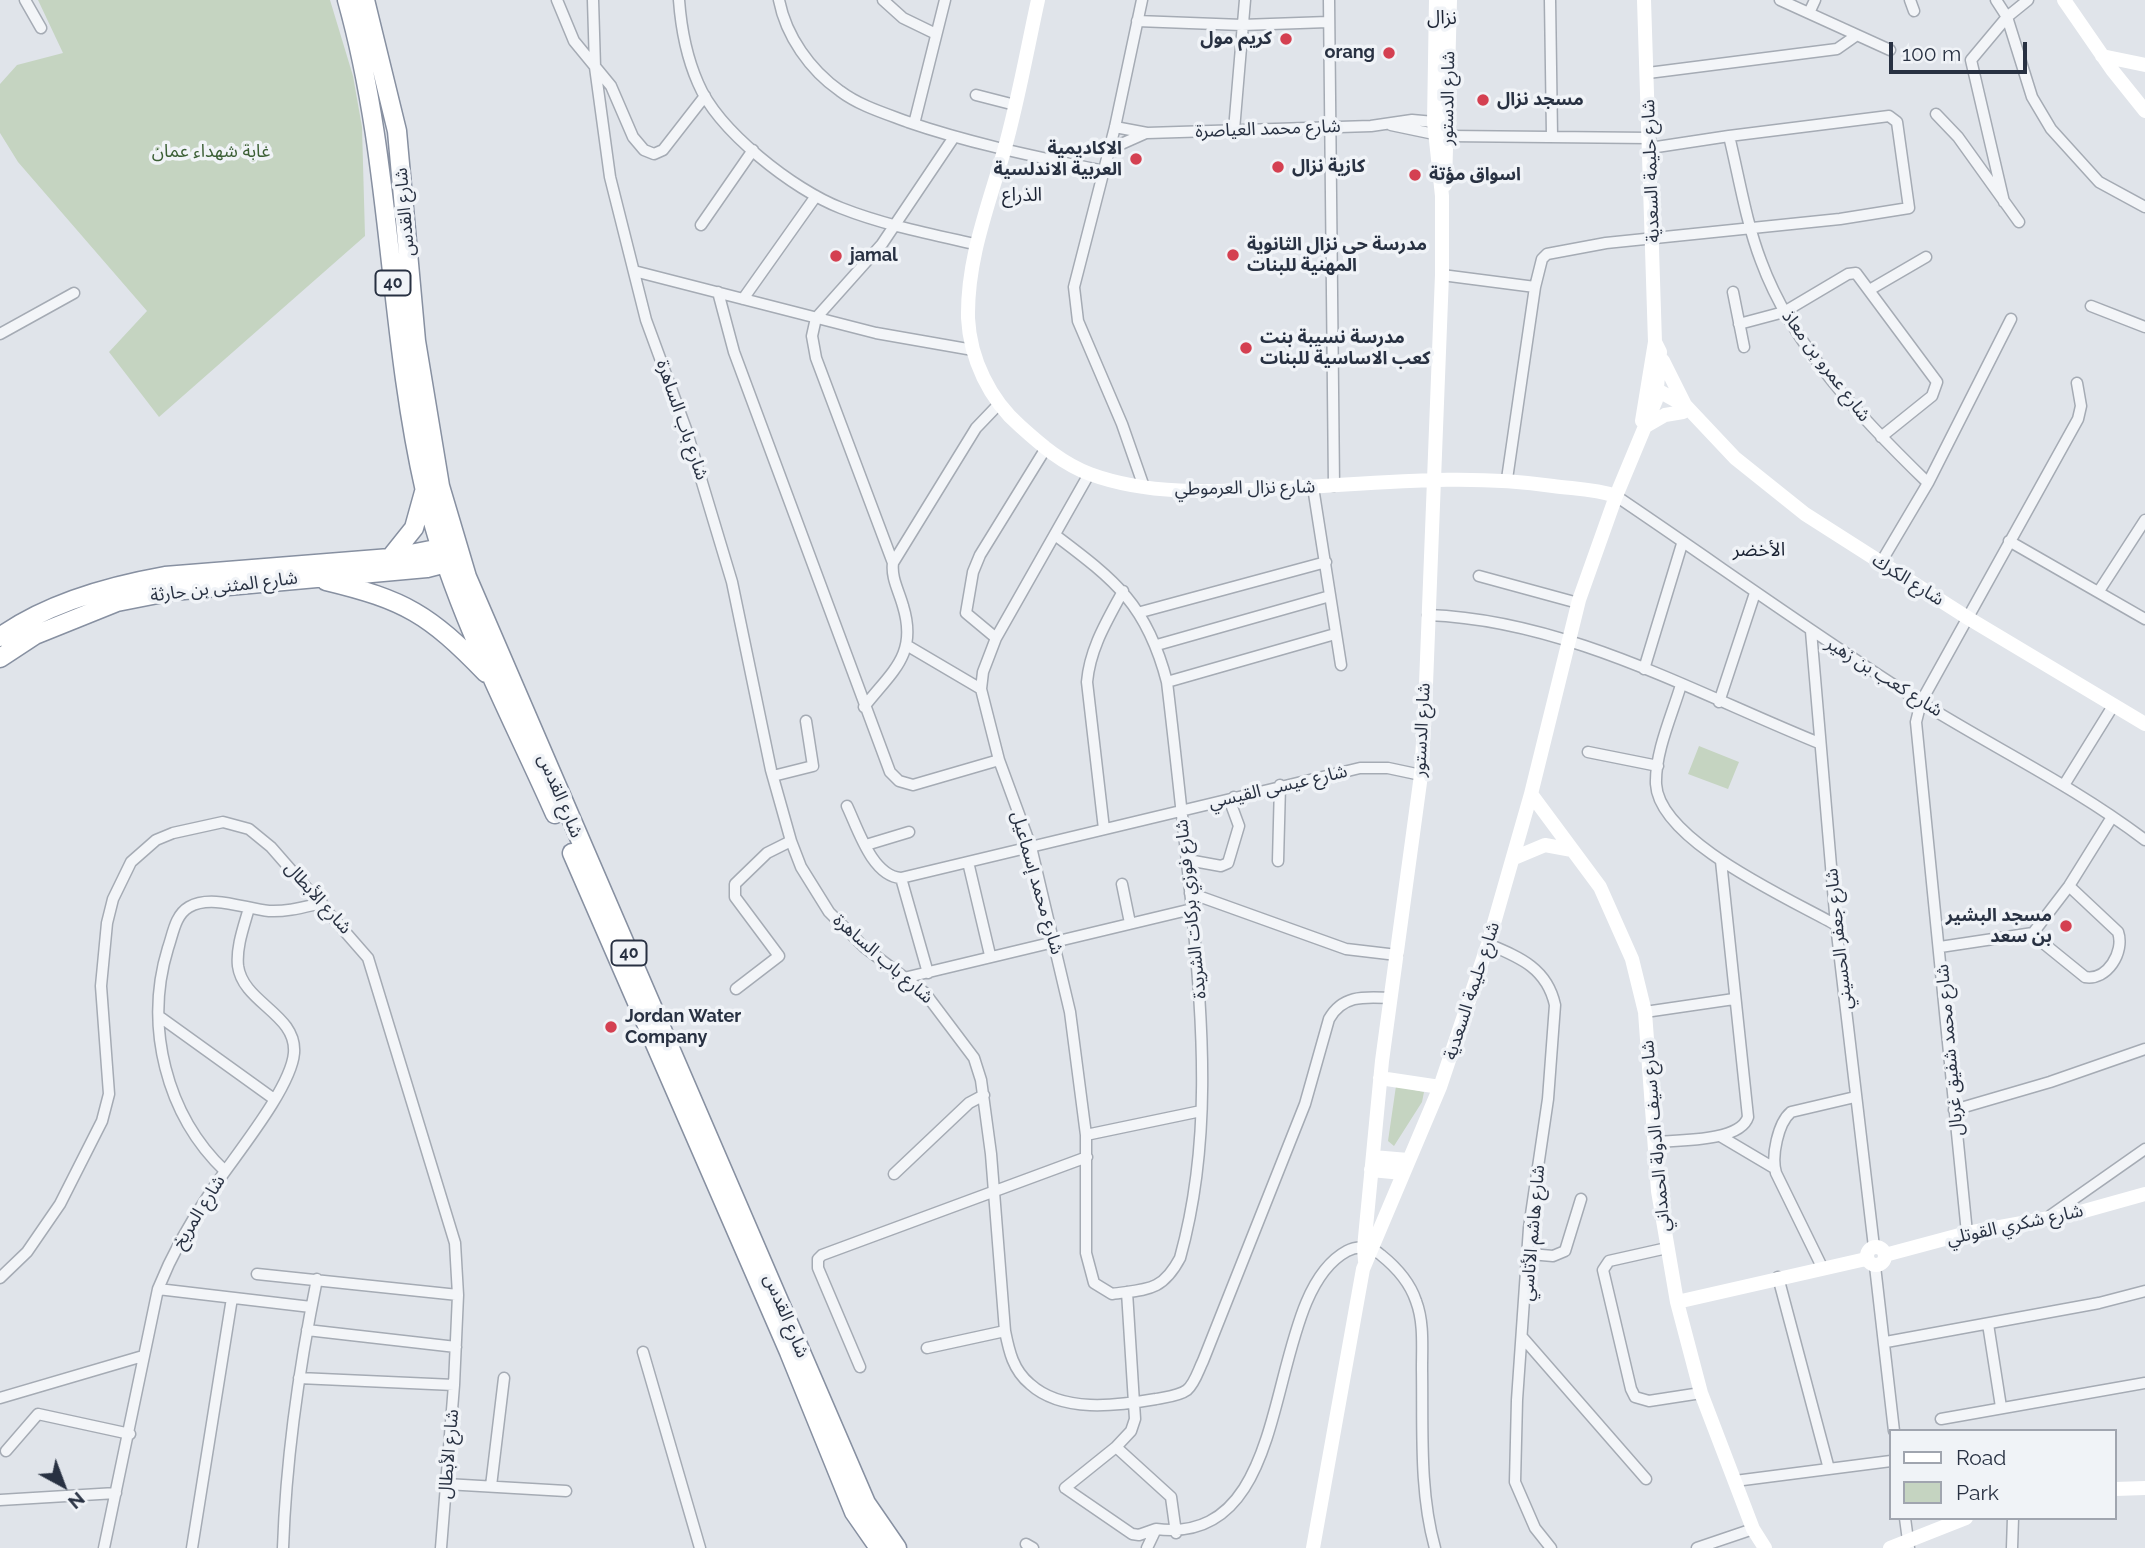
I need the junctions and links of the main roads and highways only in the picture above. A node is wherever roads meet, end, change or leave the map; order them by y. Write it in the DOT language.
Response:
graph roads {
  1 [pos="352,2"];
  2 [pos="424,488"];
  3 [pos="450,554"];
  4 [pos="390,558"];
  5 [pos="309,577"];
  6 [pos="0,637"];
  7 [pos="0,658"];
  8 [pos="495,682"];
  9 [pos="879,1548"];
  10 [pos="897,1548"];
  1 -- 2 [label="highway, شارع القدس / 40"];
  1 -- 3 [label="highway, شارع القدس / 40"];
  2 -- 3 [label="highway, شارع القدس / 40"];
  2 -- 4 [label="highway"];
  3 -- 4 [label="highway, شارع المثنى بن حارثة"];
  3 -- 5 [label="highway, شارع المثنى بن حارثة"];
  3 -- 8 [label="highway, شارع القدس / 40"];
  3 -- 10 [label="highway, شارع القدس / 40"];
  4 -- 6 [label="highway, شارع المثنى بن حارثة"];
  5 -- 7 [label="highway, شارع المثنى بن حارثة"];
  5 -- 8 [label="highway"];
  8 -- 9 [label="highway, شارع القدس / 40"];
}
